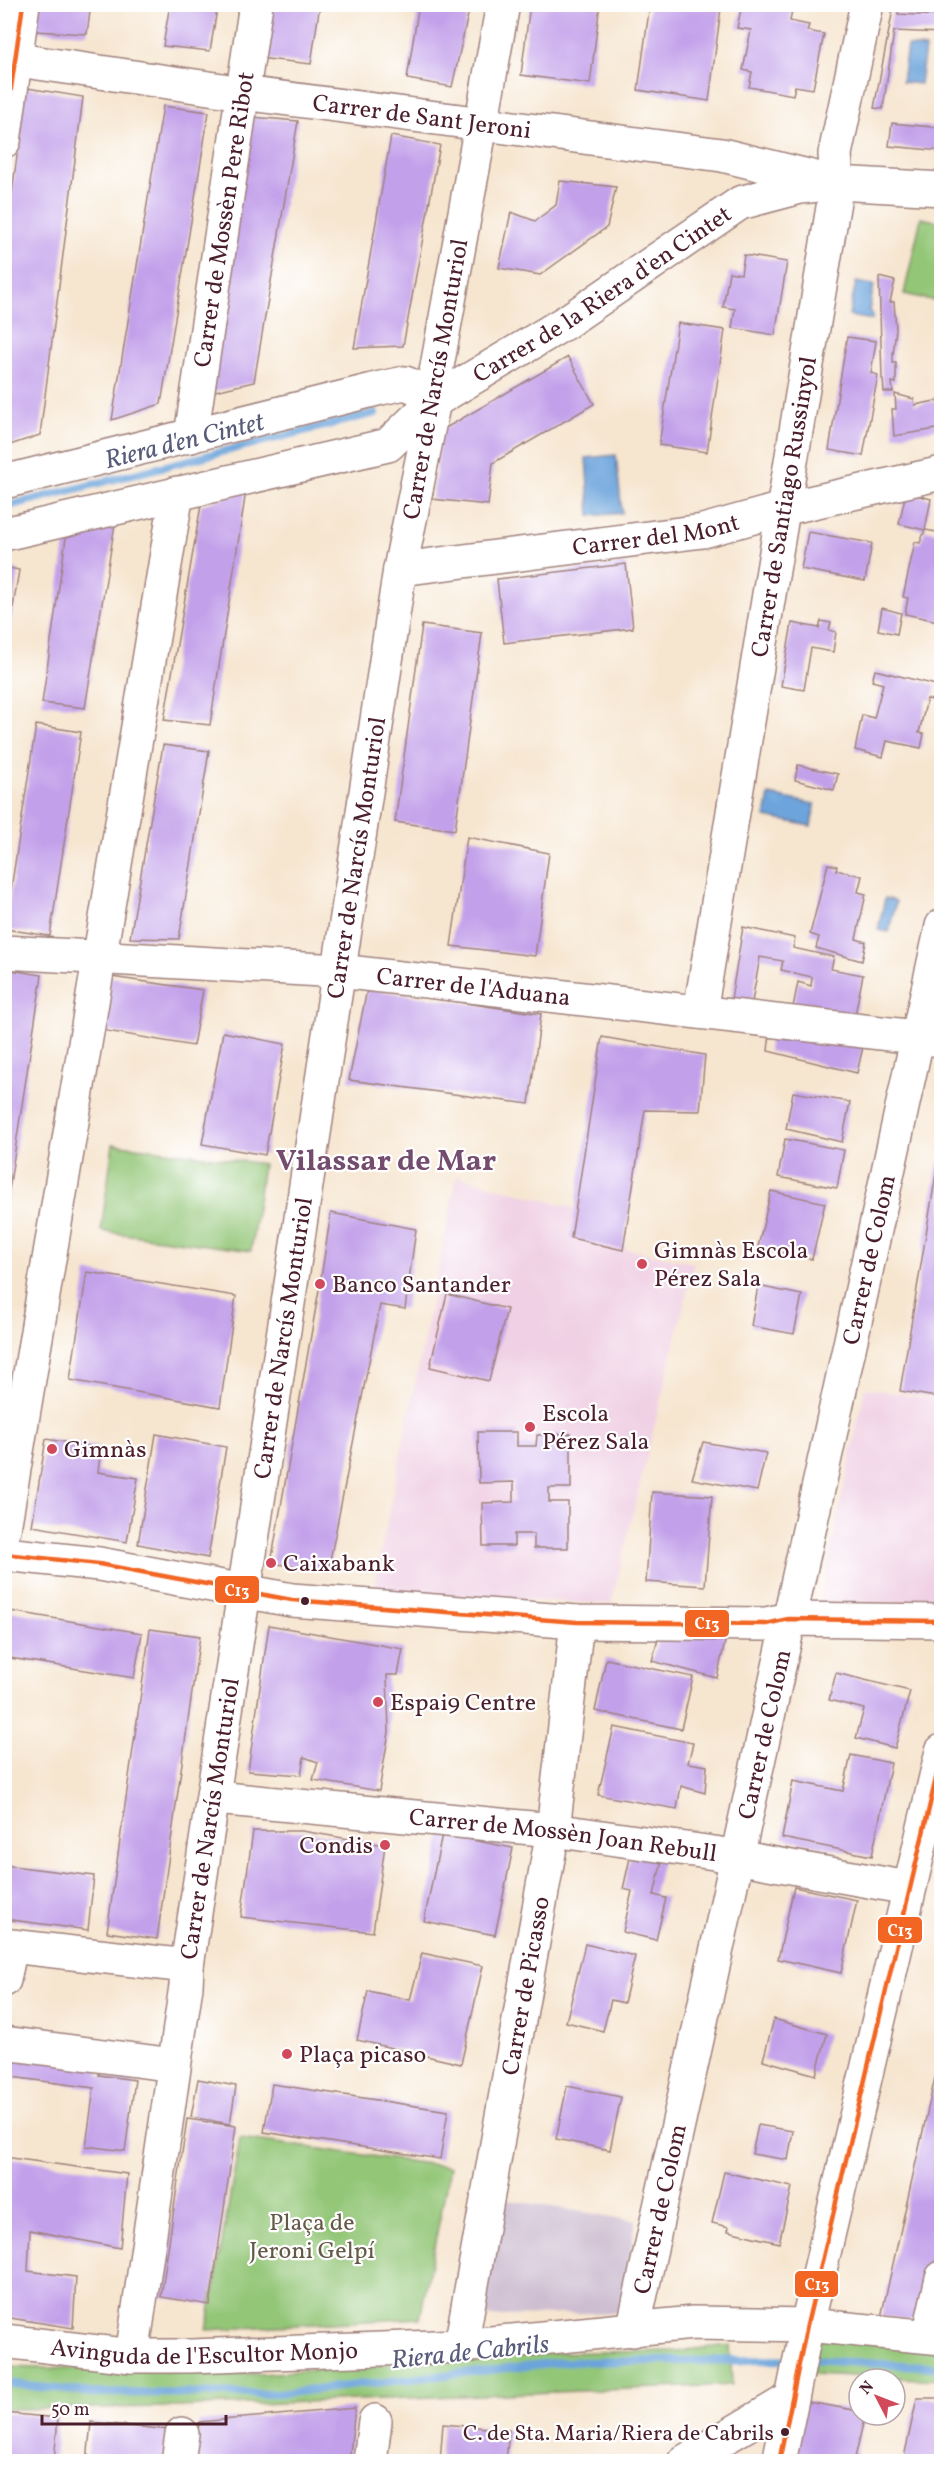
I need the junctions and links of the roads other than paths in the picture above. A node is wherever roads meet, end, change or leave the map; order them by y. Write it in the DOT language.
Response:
graph roads {
  1 [pos="23,4"];
  2 [pos="256,4"];
  3 [pos="502,4"];
  4 [pos="867,4"];
  5 [pos="10,59"];
  6 [pos="243,93"];
  7 [pos="482,124"];
  8 [pos="4,141"];
  9 [pos="837,183"];
  10 [pos="942,189"];
  11 [pos="433,398"];
  12 [pos="190,436"];
  13 [pos="942,472"];
  14 [pos="4,482"];
  15 [pos="177,493"];
  16 [pos="782,509"];
  17 [pos="4,534"];
  18 [pos="400,569"];
  19 [pos="942,926"];
  20 [pos="4,952"];
  21 [pos="98,956"];
  22 [pos="339,971"];
  23 [pos="700,1012"];
  24 [pos="929,1039"];
  25 [pos="4,1529"];
  26 [pos="4,1554"];
  27 [pos="245,1593"];
  28 [pos="788,1619"];
  29 [pos="942,1622"];
  30 [pos="577,1623"];
  31 [pos="942,1751"];
  32 [pos="215,1798"];
  33 [pos="553,1830"];
  34 [pos="735,1857"];
  35 [pos="908,1888"];
  36 [pos="187,1966"];
  37 [pos="4,1980"];
  38 [pos="4,2043"];
  39 [pos="174,2065"];
  40 [pos="942,2278"];
  41 [pos="771,2325"];
  42 [pos="807,2325"];
  43 [pos="633,2330"];
  44 [pos="935,2337"];
  45 [pos="4,2342"];
  46 [pos="462,2346"];
  47 [pos="132,2356"];
  48 [pos="793,2392"];
  49 [pos="375,2421"];
  50 [pos="370,2462"];
  51 [pos="684,2462"];
  52 [pos="779,2462"];
  1 -- 5 [label="street"];
  2 -- 6 [label="street, Carrer de Mossèn Pere Ribot"];
  3 -- 7 [label="street, Carrer de Narcís Monturiol"];
  4 -- 9 [label="street, Carrer de Santiago Russinyol"];
  5 -- 6 [label="street, Carrer de Sant Jeroni"];
  5 -- 8 [label="street"];
  6 -- 7 [label="street, Carrer de Sant Jeroni"];
  6 -- 12 [label="street, Carrer de Mossèn Pere Ribot"];
  7 -- 9 [label="street, Carrer de Sant Jeroni"];
  7 -- 11 [label="street, Carrer de Narcís Monturiol"];
  9 -- 10 [label="street, Carrer de la Riera d'en Cintet"];
  9 -- 11 [label="street, Carrer de la Riera d'en Cintet"];
  9 -- 16 [label="street, Carrer de Santiago Russinyol"];
  11 -- 12 [label="street"];
  11 -- 15 [label="street, Carrer de la Riera d'en Cintet"];
  11 -- 18 [label="street, Carrer de Narcís Monturiol"];
  12 -- 14 [label="street"];
  13 -- 16 [label="street, Carrer del Mont"];
  15 -- 17 [label="street, Carrer de la Riera d'en Cintet"];
  15 -- 21 [label="street"];
  16 -- 18 [label="street, Carrer del Mont"];
  16 -- 23 [label="street, Carrer de Santiago Russinyol"];
  18 -- 22 [label="street, Carrer de Narcís Monturiol"];
  19 -- 24 [label="street, Carrer de Colom"];
  20 -- 21 [label="street, Carrer de l'Aduana"];
  21 -- 22 [label="street, Carrer de l'Aduana"];
  21 -- 25 [label="street"];
  22 -- 23 [label="street, Carrer de l'Aduana"];
  22 -- 27 [label="street, Carrer de Narcís Monturiol"];
  23 -- 24 [label="street, Carrer de l'Aduana"];
  24 -- 28 [label="street, Carrer de Colom"];
  26 -- 27 [label="street"];
  27 -- 30 [label="street"];
  27 -- 32 [label="street, Carrer de Narcís Monturiol"];
  28 -- 29 [label="street"];
  28 -- 30 [label="street"];
  28 -- 34 [label="street, Carrer de Colom"];
  30 -- 33 [label="street, Carrer de Picasso"];
  31 -- 35 [label="street"];
  32 -- 33 [label="street, Carrer de Mossèn Joan Rebull"];
  32 -- 36 [label="street, Carrer de Narcís Monturiol"];
  33 -- 34 [label="street, Carrer de Mossèn Joan Rebull"];
  33 -- 46 [label="street, Carrer de Picasso"];
  34 -- 35 [label="street, Carrer de Mossèn Joan Rebull"];
  34 -- 43 [label="street, Carrer de Colom"];
  35 -- 42 [label="street"];
  36 -- 37 [label="street"];
  36 -- 39 [label="street, Carrer de Narcís Monturiol"];
  38 -- 39 [label="street"];
  39 -- 47 [label="street, Carrer de Narcís Monturiol"];
  40 -- 44 [label="street"];
  41 -- 42 [label="street, Avinguda de l'Escultor Monjo"];
  41 -- 43 [label="street, Avinguda de l'Escultor Monjo"];
  41 -- 48 [label="street"];
  42 -- 44 [label="street, Avinguda de l'Escultor Monjo"];
  42 -- 48 [label="street"];
  43 -- 46 [label="street, Avinguda de l'Escultor Monjo"];
  45 -- 47 [label="street, Avinguda de l'Escultor Monjo"];
  46 -- 47 [label="street, Avinguda de l'Escultor Monjo"];
  48 -- 51 [label="street"];
  48 -- 52 [label="street"];
  49 -- 50 [label="street"];
}
